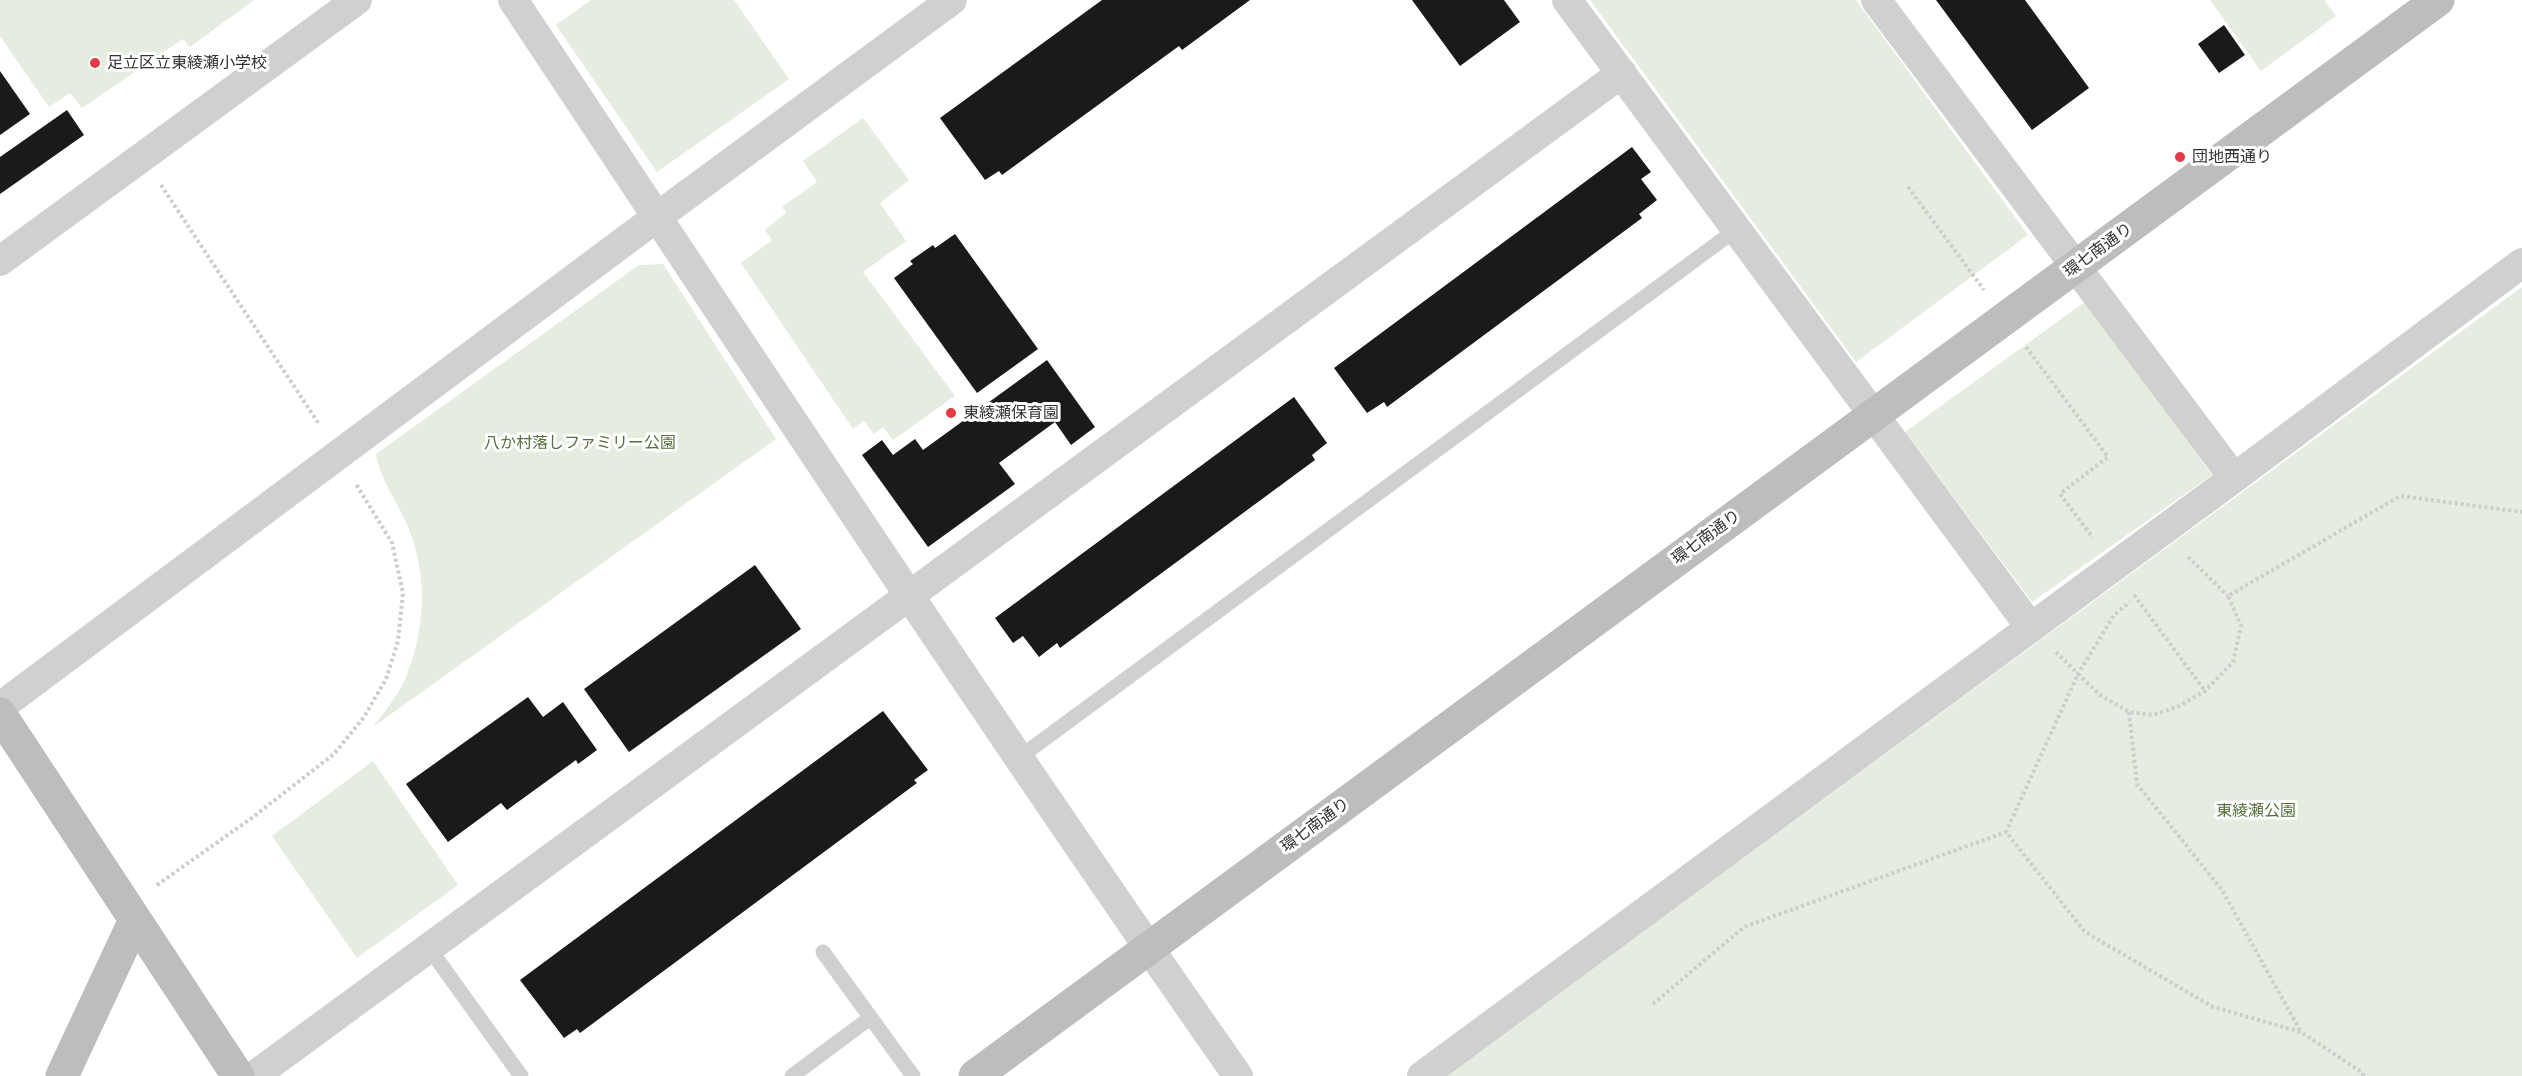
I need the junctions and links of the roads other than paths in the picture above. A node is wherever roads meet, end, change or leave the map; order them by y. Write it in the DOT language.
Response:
graph roads {
  1 [pos="357,0"];
  2 [pos="513,0"];
  3 [pos="952,0"];
  4 [pos="1568,0"];
  5 [pos="1876,0"];
  6 [pos="2438,0"];
  7 [pos="1622,74"];
  8 [pos="657,217"];
  9 [pos="1737,229"];
  10 [pos="0,261"];
  11 [pos="2522,263"];
  12 [pos="2076,266"];
  13 [pos="1874,414"];
  14 [pos="2234,478"];
  15 [pos="910,595"];
  16 [pos="2031,628"];
  17 [pos="0,707"];
  18 [pos="0,714"];
  19 [pos="1020,757"];
  20 [pos="131,913"];
  21 [pos="1148,947"];
  22 [pos="429,948"];
  23 [pos="823,952"];
  24 [pos="870,1018"];
  25 [pos="62,1076"];
  26 [pos="237,1076"];
  27 [pos="254,1076"];
  28 [pos="521,1076"];
  29 [pos="792,1076"];
  30 [pos="914,1076"];
  31 [pos="975,1076"];
  32 [pos="1238,1076"];
  33 [pos="1422,1076"];
  1 -- 10 [label="street"];
  2 -- 8 [label="street"];
  3 -- 8 [label="street"];
  4 -- 7 [label="street"];
  5 -- 12 [label="street"];
  6 -- 12 [label="street, 環七南通り"];
  7 -- 9 [label="street"];
  7 -- 15 [label="street"];
  8 -- 15 [label="street"];
  8 -- 17 [label="street"];
  9 -- 13 [label="street"];
  9 -- 19 [label="lane"];
  11 -- 14 [label="street"];
  12 -- 13 [label="street, 環七南通り"];
  12 -- 14 [label="street"];
  13 -- 16 [label="street"];
  13 -- 21 [label="street, 環七南通り"];
  14 -- 16 [label="street"];
  15 -- 19 [label="street"];
  15 -- 22 [label="street"];
  16 -- 33 [label="street"];
  18 -- 20 [label="street"];
  19 -- 21 [label="street"];
  20 -- 25 [label="street"];
  20 -- 26 [label="street"];
  21 -- 31 [label="street, 環七南通り"];
  21 -- 32 [label="street"];
  22 -- 27 [label="street"];
  22 -- 28 [label="lane"];
  23 -- 24 [label="lane"];
  24 -- 29 [label="lane"];
  24 -- 30 [label="lane"];
}
